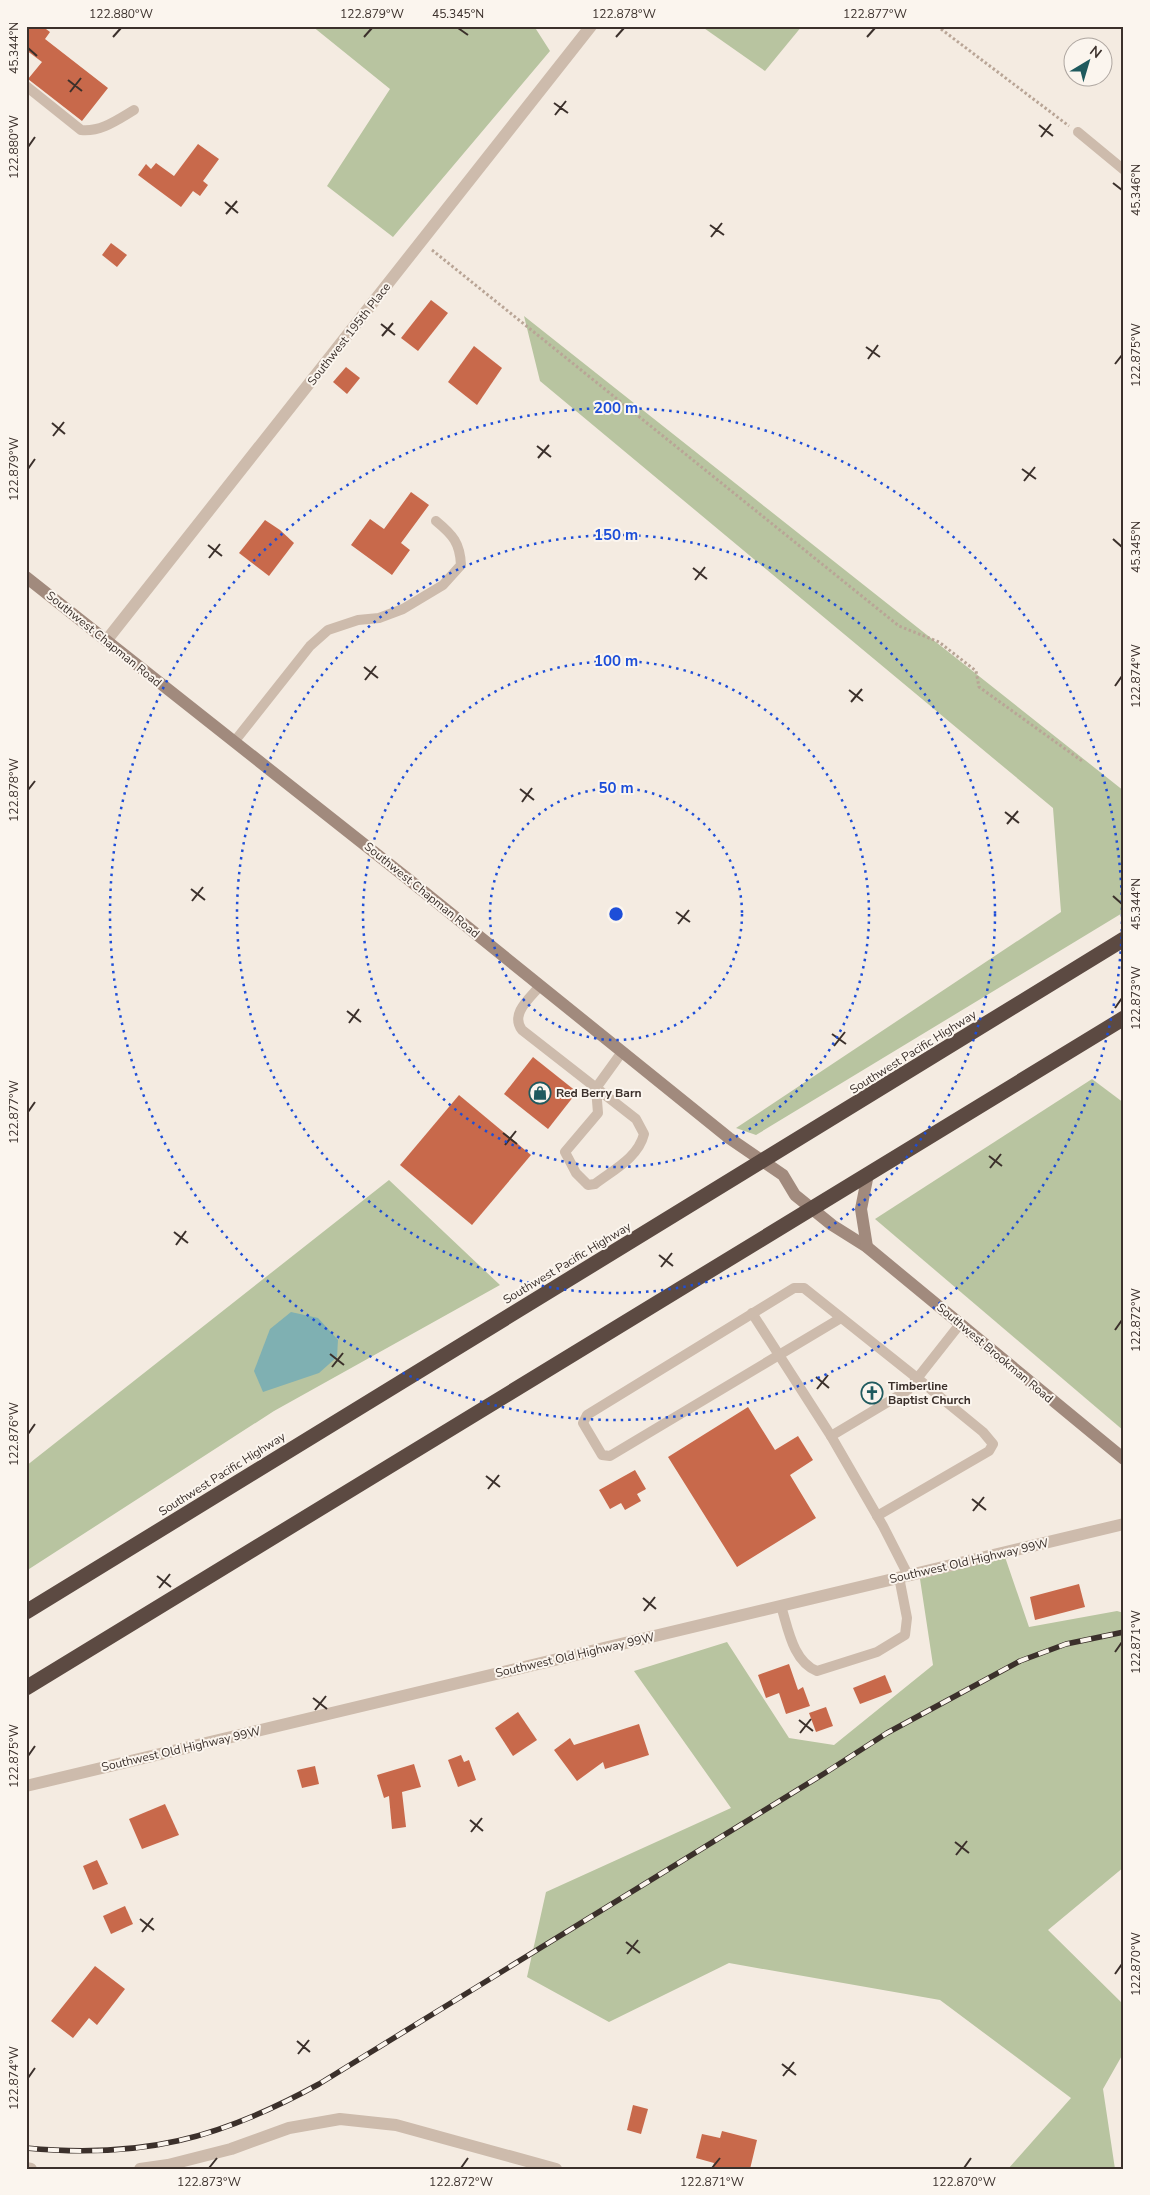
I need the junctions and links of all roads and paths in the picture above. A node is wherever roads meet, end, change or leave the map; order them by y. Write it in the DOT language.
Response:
graph roads {
  1 [pos="591,26"];
  2 [pos="937,26"];
  3 [pos="26,86"];
  4 [pos="134,110"];
  5 [pos="1078,132"];
  6 [pos="1124,170"];
  7 [pos="422,242"];
  8 [pos="436,521"];
  9 [pos="26,577"];
  10 [pos="106,641"];
  11 [pos="234,742"];
  12 [pos="1082,761"];
  13 [pos="1124,940"];
  14 [pos="540,986"];
  15 [pos="1124,1018"];
  16 [pos="622,1052"];
  17 [pos="596,1088"];
  18 [pos="763,1161"];
  19 [pos="868,1174"];
  20 [pos="812,1208"];
  21 [pos="867,1247"];
  22 [pos="752,1314"];
  23 [pos="841,1318"];
  24 [pos="960,1324"];
  25 [pos="778,1355"];
  26 [pos="917,1378"];
  27 [pos="831,1436"];
  28 [pos="1124,1459"];
  29 [pos="877,1516"];
  30 [pos="1124,1524"];
  31 [pos="903,1576"];
  32 [pos="781,1606"];
  33 [pos="26,1612"];
  34 [pos="26,1688"];
  35 [pos="26,1786"];
  36 [pos="26,2168"];
  37 [pos="31,2169"];
  38 [pos="140,2169"];
  39 [pos="556,2169"];
  1 -- 7 [label="street, Southwest 195th Place"];
  2 -- 5 [label="path"];
  3 -- 4 [label="lane"];
  5 -- 6 [label="lane"];
  7 -- 10 [label="street, Southwest 195th Place"];
  7 -- 12 [label="path"];
  8 -- 11 [label="lane"];
  9 -- 10 [label="street, Southwest Chapman Road"];
  10 -- 11 [label="street, Southwest Chapman Road"];
  11 -- 14 [label="street, Southwest Chapman Road"];
  13 -- 18 [label="highway, Southwest Pacific Highway"];
  14 -- 16 [label="street, Southwest Chapman Road"];
  14 -- 17 [label="lane"];
  15 -- 19 [label="highway"];
  16 -- 17 [label="lane"];
  16 -- 18 [label="street, Southwest Chapman Road"];
  17 -- 17 [label="lane"];
  18 -- 20 [label="street, Southwest Chapman Road"];
  18 -- 33 [label="highway, Southwest Pacific Highway"];
  19 -- 20 [label="highway"];
  19 -- 21 [label="street"];
  20 -- 21 [label="street, Southwest Brookman Road"];
  20 -- 34 [label="highway"];
  21 -- 24 [label="street, Southwest Brookman Road"];
  22 -- 23 [label="lane"];
  22 -- 25 [label="lane"];
  22 -- 25 [label="lane"];
  23 -- 25 [label="lane"];
  23 -- 26 [label="lane"];
  24 -- 26 [label="lane"];
  24 -- 28 [label="street, Southwest Brookman Road"];
  25 -- 27 [label="lane"];
  26 -- 27 [label="lane"];
  26 -- 29 [label="lane"];
  27 -- 29 [label="lane"];
  29 -- 31 [label="lane"];
  30 -- 31 [label="street, Southwest Old Highway 99W"];
  31 -- 32 [label="street, Southwest Old Highway 99W"];
  31 -- 32 [label="lane"];
  32 -- 35 [label="street, Southwest Old Highway 99W"];
  36 -- 37 [label="street"];
  38 -- 39 [label="street"];
}
